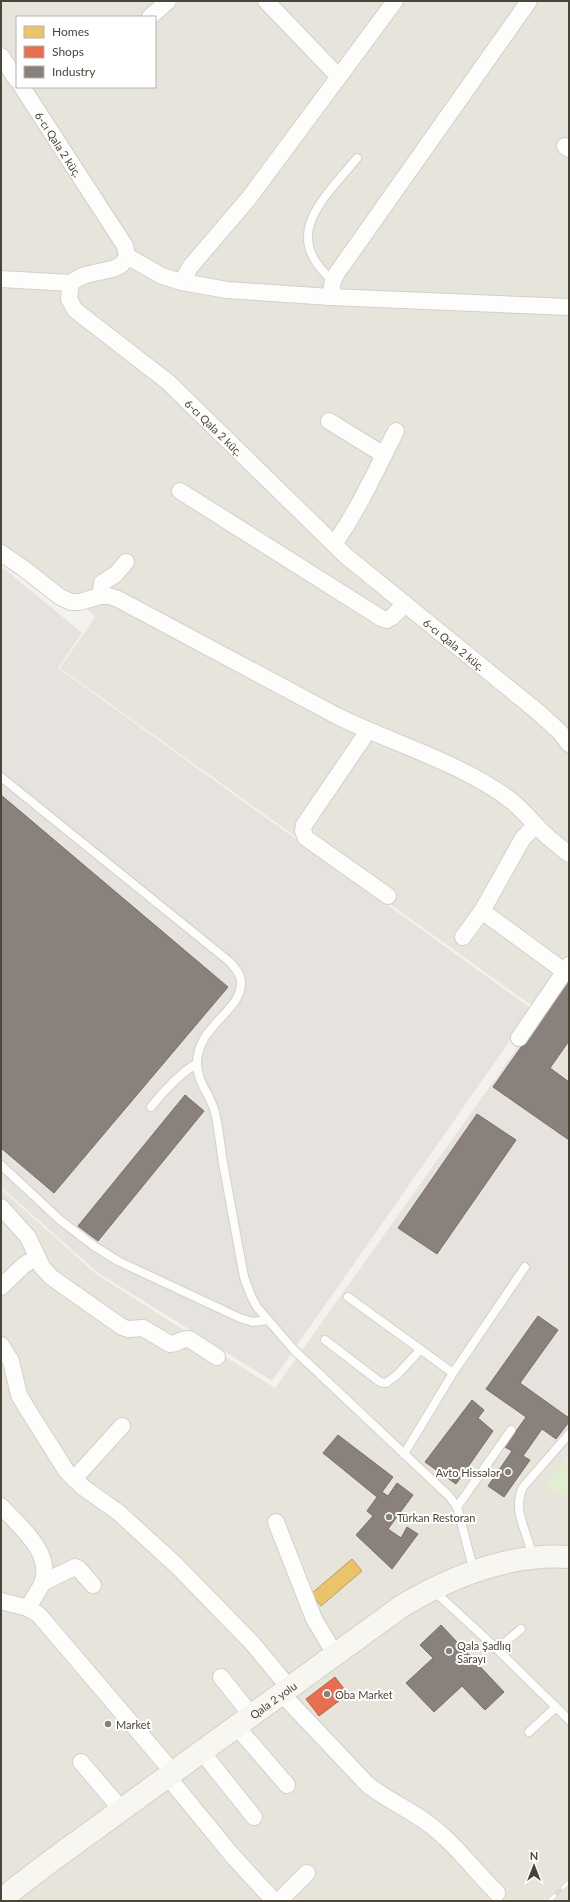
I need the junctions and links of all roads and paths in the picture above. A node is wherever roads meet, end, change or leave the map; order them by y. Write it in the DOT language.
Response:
graph roads {
  1 [pos="168,1"];
  2 [pos="266,1"];
  3 [pos="395,1"];
  4 [pos="529,1"];
  5 [pos="151,16"];
  6 [pos="1,56"];
  7 [pos="339,77"];
  8 [pos="16,78"];
  9 [pos="23,88"];
  10 [pos="356,158"];
  11 [pos="127,256"];
  12 [pos="1,278"];
  13 [pos="182,282"];
  14 [pos="71,283"];
  15 [pos="331,289"];
  16 [pos="569,307"];
  17 [pos="329,421"];
  18 [pos="396,431"];
  19 [pos="384,455"];
  20 [pos="180,491"];
  21 [pos="334,544"];
  22 [pos="1,553"];
  23 [pos="126,562"];
  24 [pos="100,596"];
  25 [pos="405,604"];
  26 [pos="368,731"];
  27 [pos="569,744"];
  28 [pos="1,777"];
  29 [pos="536,824"];
  30 [pos="569,854"];
  31 [pos="388,896"];
  32 [pos="482,911"];
  33 [pos="463,938"];
  34 [pos="566,968"];
  35 [pos="519,1038"];
  36 [pos="197,1062"];
  37 [pos="151,1107"];
  38 [pos="1,1164"];
  39 [pos="1,1206"];
  40 [pos="37,1258"];
  41 [pos="525,1268"];
  42 [pos="1,1287"];
  43 [pos="348,1297"];
  44 [pos="267,1320"];
  45 [pos="325,1340"];
  46 [pos="1,1345"];
  47 [pos="420,1350"];
  48 [pos="217,1357"];
  49 [pos="453,1373"];
  50 [pos="122,1426"];
  51 [pos="511,1430"];
  52 [pos="569,1434"];
  53 [pos="404,1454"];
  54 [pos="74,1479"];
  55 [pos="1,1506"];
  56 [pos="457,1507"];
  57 [pos="276,1522"];
  58 [pos="569,1546"];
  59 [pos="530,1547"];
  60 [pos="569,1557"];
  61 [pos="471,1560"];
  62 [pos="42,1583"];
  63 [pos="93,1585"];
  64 [pos="431,1588"];
  65 [pos="1,1601"];
  66 [pos="28,1608"];
  67 [pos="521,1629"];
  68 [pos="329,1644"];
  69 [pos="497,1649"];
  70 [pos="221,1677"];
  71 [pos="282,1686"];
  72 [pos="244,1706"];
  73 [pos="556,1707"];
  74 [pos="569,1720"];
  75 [pos="236,1726"];
  76 [pos="529,1732"];
  77 [pos="202,1752"];
  78 [pos="81,1762"];
  79 [pos="167,1770"];
  80 [pos="287,1785"];
  81 [pos="115,1802"];
  82 [pos="254,1817"];
  83 [pos="307,1874"];
  84 [pos="1,1885"];
  85 [pos="497,1893"];
  86 [pos="3,1901"];
  87 [pos="274,1901"];
  88 [pos="279,1901"];
  1 -- 5 [label="street"];
  2 -- 7 [label="street"];
  3 -- 7 [label="street"];
  4 -- 15 [label="street"];
  6 -- 8 [label="street"];
  7 -- 13 [label="street"];
  9 -- 11 [label="street, 6-cı Qala 2 küç."];
  10 -- 15 [label="lane"];
  11 -- 13 [label="street"];
  11 -- 14 [label="street"];
  12 -- 14 [label="street"];
  13 -- 15 [label="street"];
  14 -- 21 [label="street, 6-cı Qala 2 küç."];
  15 -- 16 [label="street"];
  17 -- 19 [label="street"];
  18 -- 19 [label="street"];
  19 -- 21 [label="street"];
  20 -- 25 [label="street"];
  21 -- 25 [label="street, 6-cı Qala 2 küç."];
  22 -- 24 [label="street"];
  23 -- 24 [label="street"];
  24 -- 26 [label="street"];
  25 -- 27 [label="street, 6-cı Qala 2 küç."];
  26 -- 29 [label="street"];
  26 -- 31 [label="street"];
  28 -- 36 [label="lane"];
  29 -- 30 [label="street"];
  29 -- 32 [label="street"];
  32 -- 33 [label="street"];
  32 -- 34 [label="street"];
  34 -- 35 [label="street"];
  36 -- 37 [label="lane"];
  36 -- 44 [label="lane"];
  38 -- 44 [label="lane"];
  39 -- 40 [label="street"];
  40 -- 42 [label="street"];
  40 -- 48 [label="street"];
  41 -- 49 [label="lane"];
  43 -- 47 [label="lane"];
  44 -- 53 [label="lane"];
  45 -- 47 [label="lane"];
  46 -- 54 [label="street"];
  47 -- 49 [label="lane"];
  49 -- 53 [label="lane"];
  50 -- 54 [label="street"];
  51 -- 56 [label="lane"];
  52 -- 59 [label="lane"];
  53 -- 56 [label="lane"];
  54 -- 71 [label="street"];
  55 -- 62 [label="street"];
  56 -- 61 [label="lane"];
  57 -- 68 [label="street"];
  58 -- 59 [label="main road, Qala 2 yolu"];
  59 -- 61 [label="main road, Qala 2 yolu"];
  60 -- 64 [label="main road, Qala 2 yolu"];
  61 -- 68 [label="main road, Qala 2 yolu"];
  62 -- 63 [label="street"];
  62 -- 66 [label="street"];
  64 -- 69 [label="lane"];
  64 -- 71 [label="main road, Qala 2 yolu"];
  65 -- 66 [label="street"];
  66 -- 79 [label="street"];
  67 -- 69 [label="lane"];
  68 -- 71 [label="main road, Qala 2 yolu"];
  69 -- 73 [label="lane"];
  70 -- 72 [label="street"];
  71 -- 72 [label="main road, Qala 2 yolu"];
  71 -- 75 [label="main road, Qala 2 yolu"];
  71 -- 85 [label="street"];
  72 -- 79 [label="main road, Qala 2 yolu"];
  73 -- 74 [label="lane"];
  73 -- 76 [label="lane"];
  75 -- 77 [label="main road, Qala 2 yolu"];
  75 -- 80 [label="street"];
  77 -- 79 [label="main road, Qala 2 yolu"];
  77 -- 82 [label="street"];
  78 -- 81 [label="street"];
  79 -- 81 [label="main road, Qala 2 yolu"];
  79 -- 86 [label="main road, Qala 2 yolu"];
  79 -- 87 [label="street"];
  81 -- 84 [label="main road, Qala 2 yolu"];
  83 -- 88 [label="street"];
}
